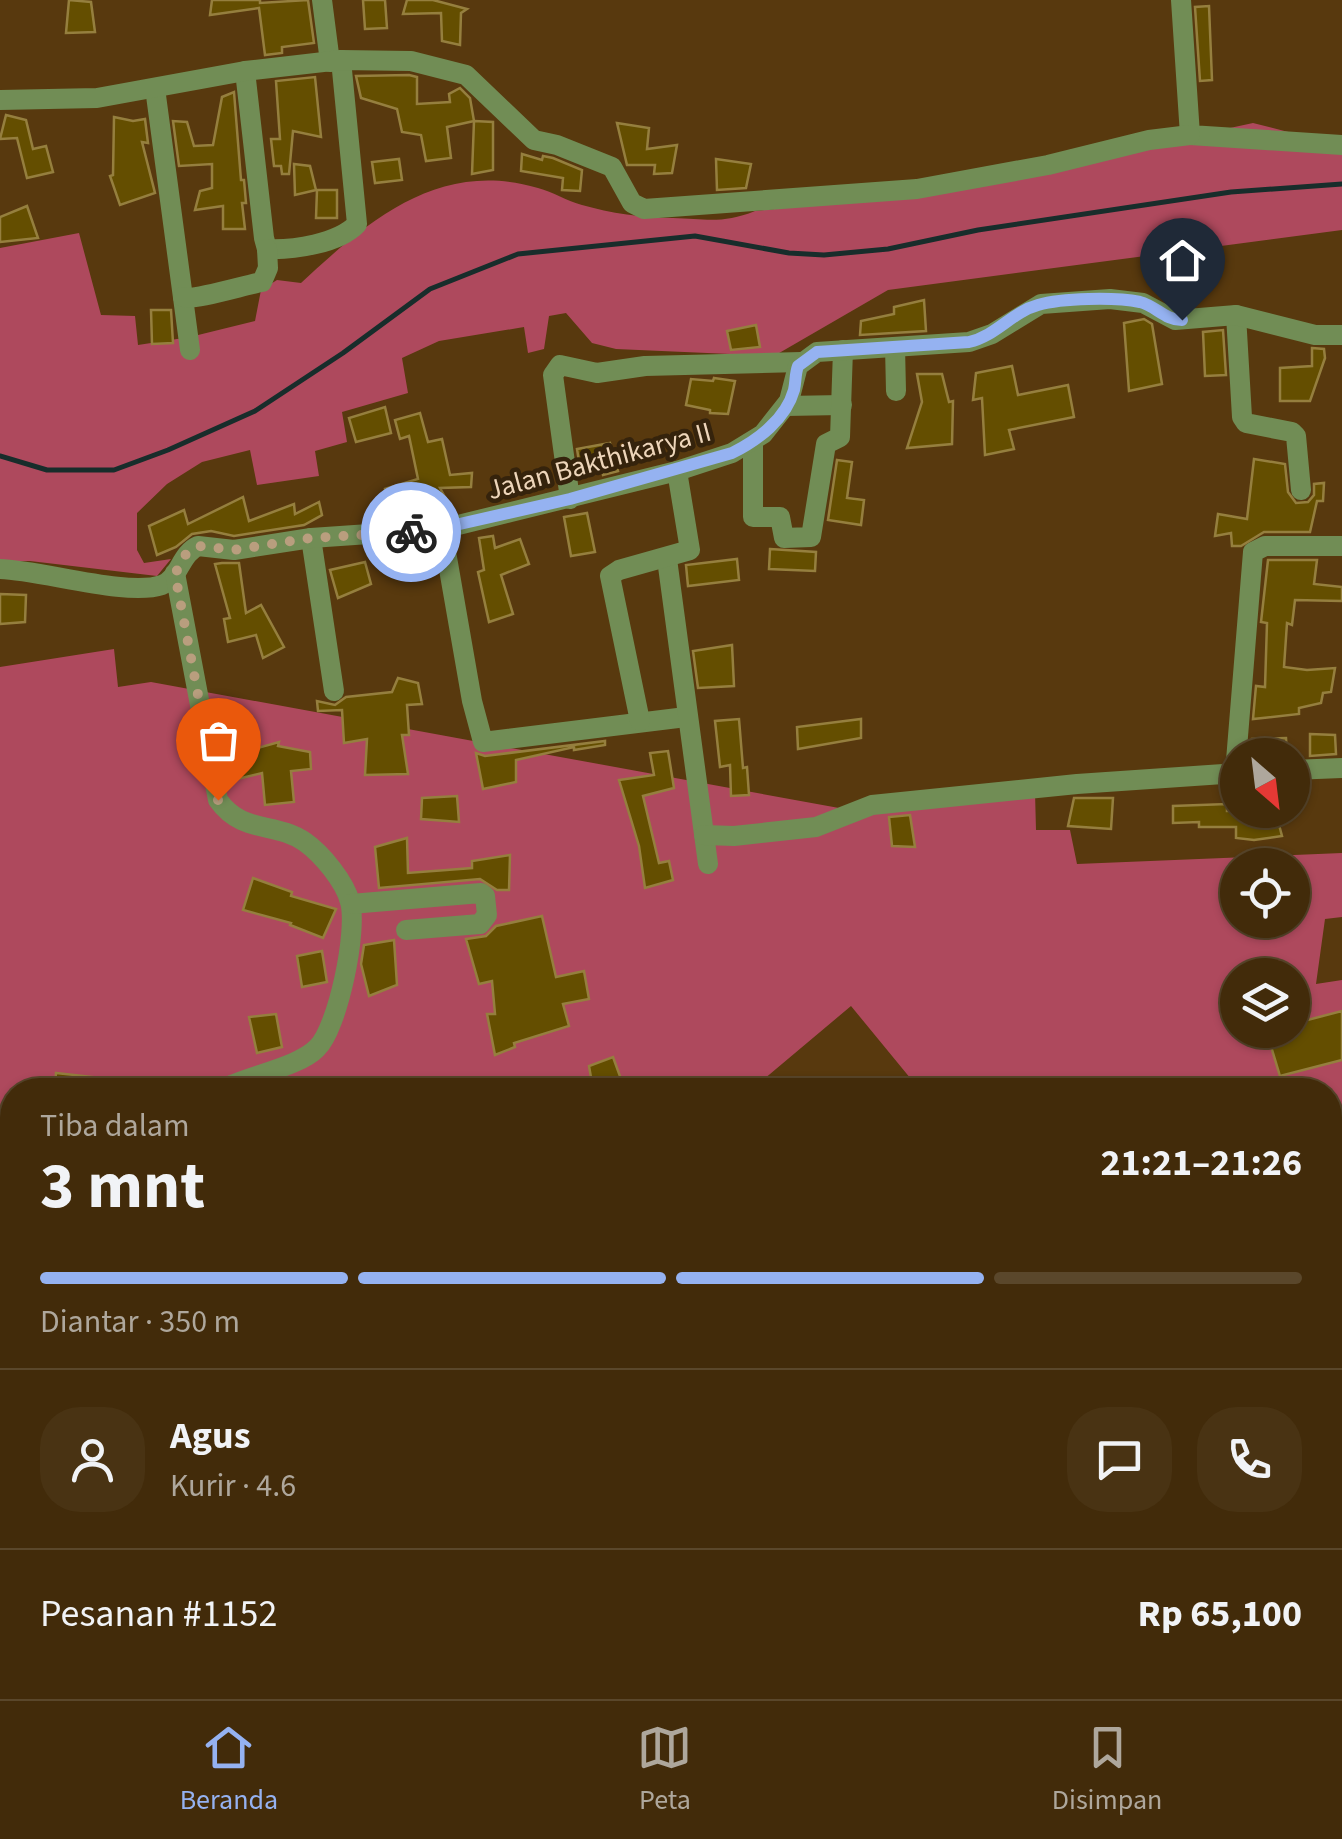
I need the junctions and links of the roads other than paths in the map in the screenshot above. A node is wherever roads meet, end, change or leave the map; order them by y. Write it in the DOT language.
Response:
graph roads {
  1 [pos="322,0"];
  2 [pos="1181,0"];
  3 [pos="336,61"];
  4 [pos="245,71"];
  5 [pos="155,88"];
  6 [pos="0,100"];
  7 [pos="1190,135"];
  8 [pos="1342,146"];
  9 [pos="267,249"];
  10 [pos="183,297"];
  11 [pos="1236,315"];
  12 [pos="1342,335"];
  13 [pos="895,347"];
  14 [pos="190,350"];
  15 [pos="843,350"];
  16 [pos="801,362"];
  17 [pos="896,391"];
  18 [pos="842,405"];
  19 [pos="786,406"];
  20 [pos="753,443"];
  21 [pos="677,471"];
  22 [pos="1301,490"];
  23 [pos="570,499"];
  24 [pos="442,528"];
  25 [pos="311,538"];
  26 [pos="1342,546"];
  27 [pos="667,559"];
  28 [pos="0,569"];
  29 [pos="175,574"];
  30 [pos="334,691"];
  31 [pos="686,717"];
  32 [pos="640,721"];
  33 [pos="1239,738"];
  34 [pos="1342,768"];
  35 [pos="1310,769"];
  36 [pos="1220,774"];
  37 [pos="704,835"];
  38 [pos="708,864"];
  39 [pos="351,904"];
  40 [pos="406,930"];
  41 [pos="244,1078"];
  1 -- 3 [label="street"];
  2 -- 7 [label="street"];
  3 -- 4 [label="street"];
  3 -- 7 [label="street"];
  3 -- 9 [label="street"];
  4 -- 5 [label="street"];
  4 -- 9 [label="street"];
  5 -- 6 [label="street"];
  5 -- 10 [label="street"];
  7 -- 8 [label="street"];
  9 -- 10 [label="street"];
  10 -- 14 [label="street"];
  11 -- 12 [label="street"];
  11 -- 13 [label="street"];
  11 -- 22 [label="street"];
  13 -- 15 [label="street"];
  13 -- 17 [label="street"];
  15 -- 16 [label="street"];
  15 -- 18 [label="street"];
  16 -- 19 [label="street, Jalan Bakthikarya II"];
  16 -- 23 [label="street"];
  18 -- 19 [label="street"];
  18 -- 20 [label="street"];
  19 -- 20 [label="street, Jalan Bakthikarya II"];
  20 -- 21 [label="street, Jalan Bakthikarya II"];
  21 -- 23 [label="street, Jalan Bakthikarya II"];
  21 -- 27 [label="street"];
  23 -- 24 [label="street, Jalan Bakthikarya II"];
  24 -- 25 [label="street, Jalan Bakthikarya II"];
  24 -- 32 [label="street"];
  25 -- 29 [label="street, Jalan Bakthikarya II"];
  25 -- 30 [label="street"];
  26 -- 33 [label="street"];
  27 -- 31 [label="street"];
  27 -- 32 [label="street"];
  28 -- 29 [label="street, Jalan Bakthikarya II"];
  29 -- 39 [label="street"];
  31 -- 32 [label="street"];
  31 -- 37 [label="street"];
  34 -- 35 [label="street"];
  36 -- 37 [label="street"];
  37 -- 38 [label="street"];
  39 -- 40 [label="street"];
  39 -- 41 [label="street"];
}
